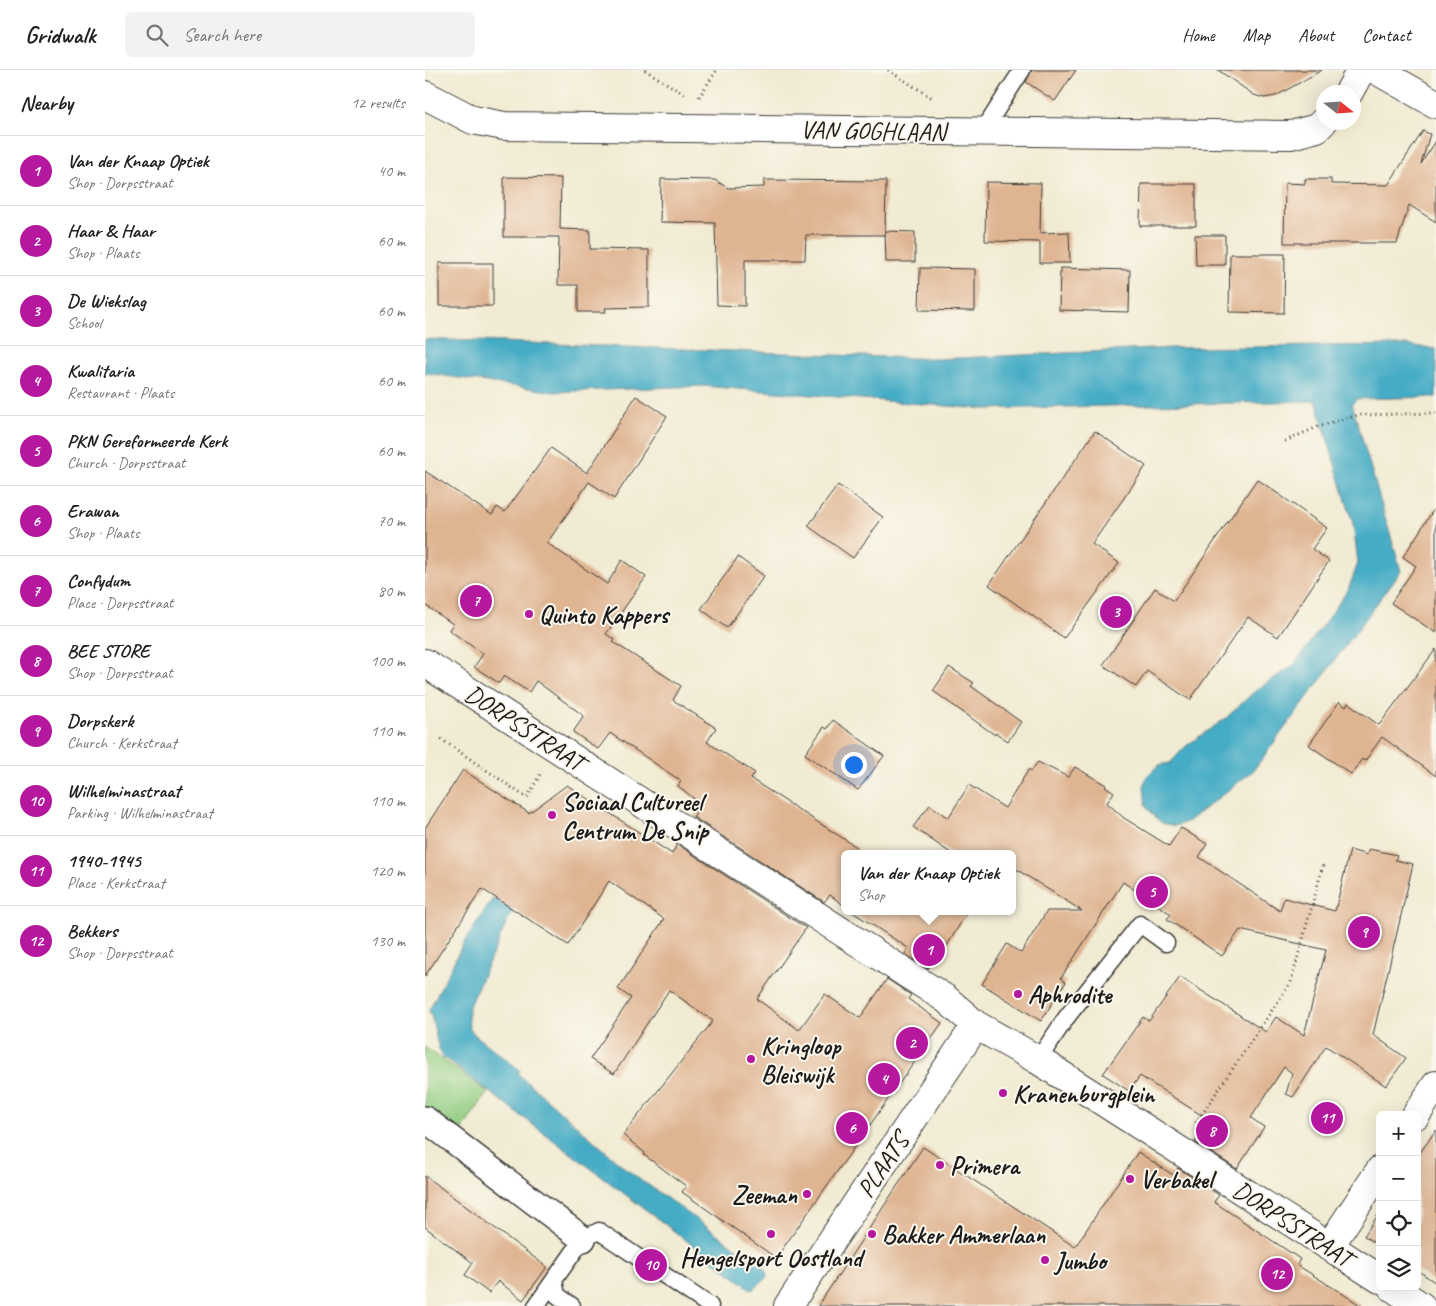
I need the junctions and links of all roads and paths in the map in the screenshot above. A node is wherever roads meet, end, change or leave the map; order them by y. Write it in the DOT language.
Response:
graph roads {
  1 [pos="717,70"];
  2 [pos="1022,70"];
  3 [pos="1361,70"];
  4 [pos="1377,70"];
  5 [pos="1353,85"];
  6 [pos="425,95"];
  7 [pos="696,102"];
  8 [pos="1436,104"];
  9 [pos="1316,128"];
  10 [pos="983,131"];
  11 [pos="1436,413"];
  12 [pos="1285,442"];
  13 [pos="425,663"];
  14 [pos="441,738"];
  15 [pos="557,747"];
  16 [pos="1324,862"];
  17 [pos="1166,943"];
  18 [pos="976,1025"];
  19 [pos="1037,1060"];
  20 [pos="1436,1085"];
  21 [pos="1419,1111"];
  22 [pos="425,1119"];
  23 [pos="1178,1150"];
  24 [pos="1376,1176"];
  25 [pos="583,1239"];
  26 [pos="1329,1247"];
  27 [pos="1376,1276"];
  28 [pos="554,1280"];
  29 [pos="1398,1291"];
  30 [pos="537,1306"];
  31 [pos="572,1306"];
  32 [pos="710,1306"];
  33 [pos="788,1306"];
  34 [pos="1421,1306"];
  1 -- 7 [label="path"];
  2 -- 10 [label="lane"];
  3 -- 5 [label="street"];
  4 -- 8 [label="street"];
  6 -- 10 [label="street, VAN GOGHLAAN"];
  9 -- 10 [label="street, VAN GOGHLAAN"];
  11 -- 12 [label="path"];
  13 -- 15 [label="street, DORPSSTRAAT"];
  14 -- 15 [label="path"];
  15 -- 18 [label="street, DORPSSTRAAT"];
  16 -- 23 [label="path"];
  17 -- 19 [label="lane"];
  18 -- 19 [label="street, DORPSSTRAAT"];
  18 -- 33 [label="street, PLAATS"];
  19 -- 23 [label="street, DORPSSTRAAT"];
  20 -- 21 [label="street"];
  22 -- 25 [label="street"];
  23 -- 26 [label="street, DORPSSTRAAT"];
  24 -- 26 [label="street"];
  25 -- 28 [label="lane"];
  25 -- 32 [label="lane"];
  26 -- 27 [label="street, DORPSSTRAAT"];
  28 -- 30 [label="lane"];
  28 -- 31 [label="lane"];
  29 -- 34 [label="street"];
}
